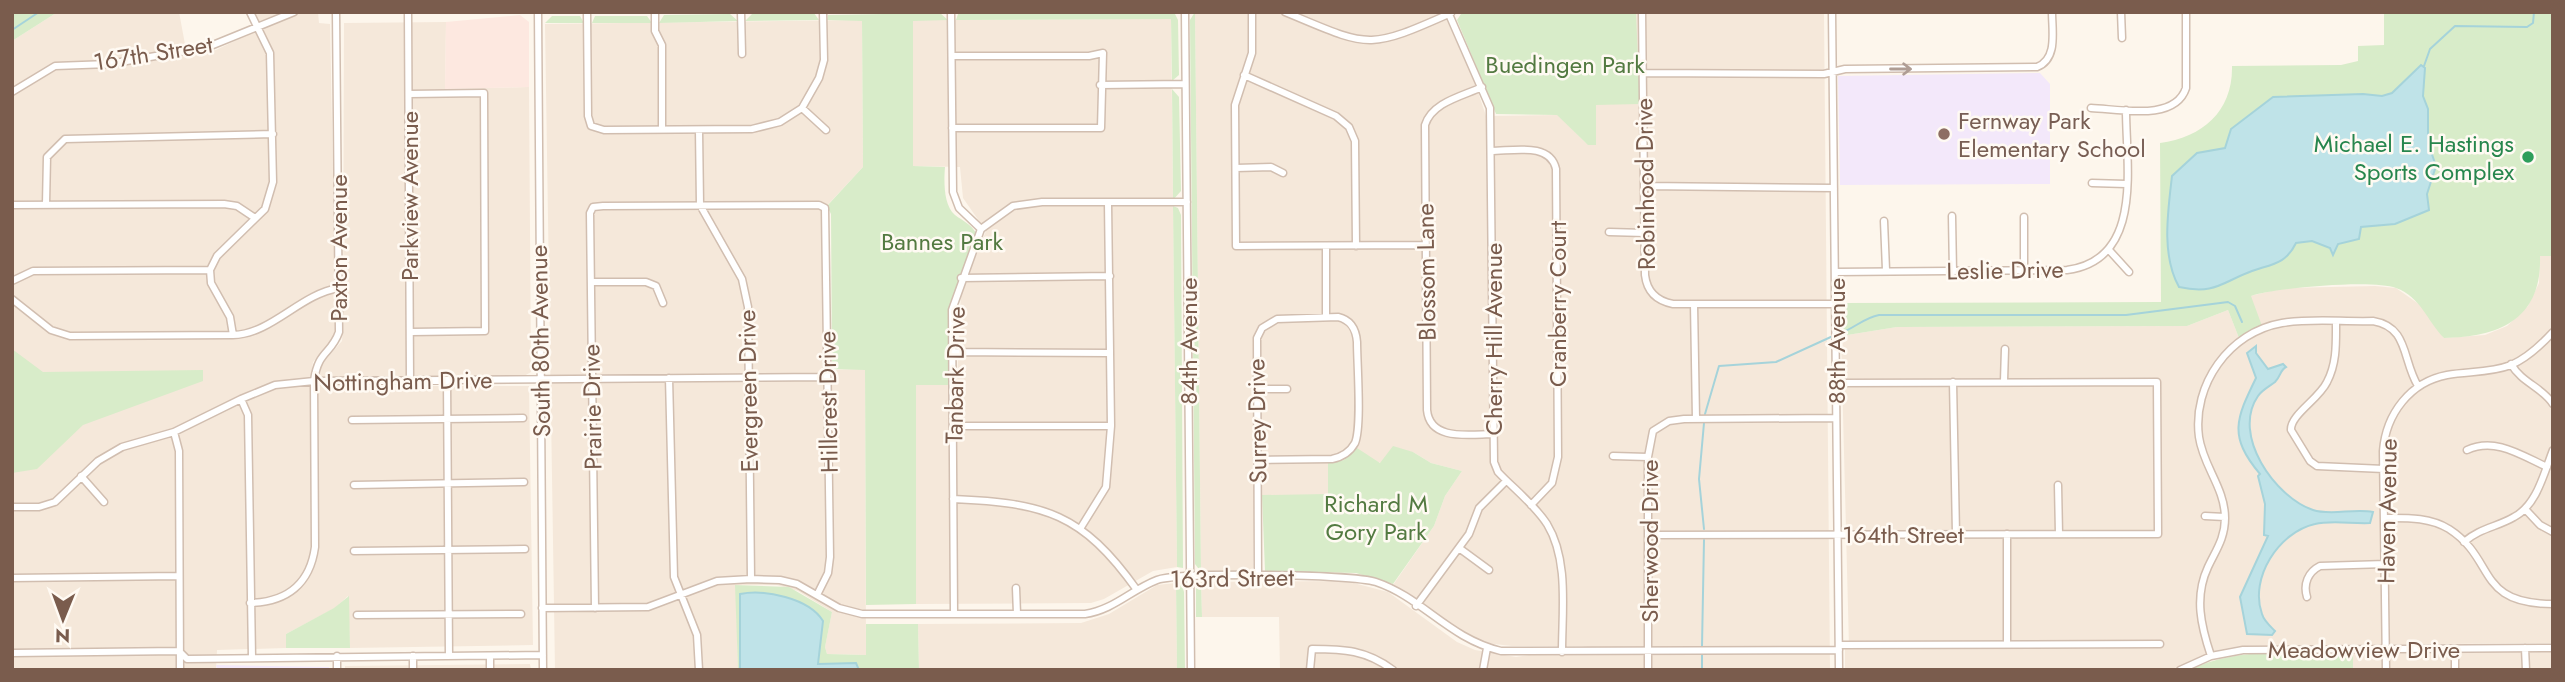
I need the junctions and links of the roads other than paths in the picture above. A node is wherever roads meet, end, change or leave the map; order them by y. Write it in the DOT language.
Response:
graph roads {
  1 [pos="250,12"];
  2 [pos="294,12"];
  3 [pos="336,12"];
  4 [pos="408,12"];
  5 [pos="538,12"];
  6 [pos="587,12"];
  7 [pos="655,12"];
  8 [pos="741,12"];
  9 [pos="823,12"];
  10 [pos="951,12"];
  11 [pos="1185,12"];
  12 [pos="1252,12"];
  13 [pos="1285,12"];
  14 [pos="1642,12"];
  15 [pos="1832,12"];
  16 [pos="2052,12"];
  17 [pos="2121,12"];
  18 [pos="2186,12"];
  19 [pos="1450,13"];
  20 [pos="257,26"];
  21 [pos="2122,38"];
  22 [pos="742,54"];
  23 [pos="952,56"];
  24 [pos="1832,71"];
  25 [pos="1644,73"];
  26 [pos="1244,75"];
  27 [pos="1185,84"];
  28 [pos="1100,85"];
  29 [pos="1482,87"];
  30 [pos="12,92"];
  31 [pos="409,94"];
  32 [pos="802,108"];
  33 [pos="2091,108"];
  34 [pos="2126,110"];
  35 [pos="952,128"];
  36 [pos="662,129"];
  37 [pos="699,130"];
  38 [pos="825,130"];
  39 [pos="273,135"];
  40 [pos="1491,151"];
  41 [pos="1236,168"];
  42 [pos="1283,173"];
  43 [pos="2092,183"];
  44 [pos="2126,184"];
  45 [pos="1645,186"];
  46 [pos="1834,188"];
  47 [pos="1187,202"];
  48 [pos="1108,203"];
  49 [pos="46,204"];
  50 [pos="12,205"];
  51 [pos="700,205"];
  52 [pos="1952,216"];
  53 [pos="2024,217"];
  54 [pos="255,218"];
  55 [pos="1884,221"];
  56 [pos="981,229"];
  57 [pos="1609,232"];
  58 [pos="1644,233"];
  59 [pos="1426,245"];
  60 [pos="1326,246"];
  61 [pos="1356,246"];
  62 [pos="2109,250"];
  63 [pos="210,270"];
  64 [pos="1886,270"];
  65 [pos="2024,271"];
  66 [pos="1835,272"];
  67 [pos="1953,272"];
  68 [pos="2129,272"];
  69 [pos="1110,276"];
  70 [pos="961,278"];
  71 [pos="12,281"];
  72 [pos="591,282"];
  73 [pos="339,288"];
  74 [pos="12,299"];
  75 [pos="663,303"];
  76 [pos="1694,304"];
  77 [pos="1835,304"];
  78 [pos="1326,317"];
  79 [pos="2336,321"];
  80 [pos="411,332"];
  81 [pos="2553,332"];
  82 [pos="233,335"];
  83 [pos="2006,349"];
  84 [pos="953,352"];
  85 [pos="1109,353"];
  86 [pos="2511,364"];
  87 [pos="827,377"];
  88 [pos="749,378"];
  89 [pos="541,379"];
  90 [pos="593,379"];
  91 [pos="669,379"];
  92 [pos="410,380"];
  93 [pos="447,380"];
  94 [pos="314,381"];
  95 [pos="2004,381"];
  96 [pos="1953,382"];
  97 [pos="1836,383"];
  98 [pos="2418,386"];
  99 [pos="1256,388"];
  100 [pos="1287,389"];
  101 [pos="241,399"];
  102 [pos="2553,404"];
  103 [pos="523,418"];
  104 [pos="1836,418"];
  105 [pos="447,419"];
  106 [pos="1696,419"];
  107 [pos="352,420"];
  108 [pos="954,426"];
  109 [pos="1111,426"];
  110 [pos="174,432"];
  111 [pos="1493,434"];
  112 [pos="2467,450"];
  113 [pos="2553,450"];
  114 [pos="1613,456"];
  115 [pos="1647,457"];
  116 [pos="1257,460"];
  117 [pos="2547,467"];
  118 [pos="2384,470"];
  119 [pos="81,476"];
  120 [pos="1506,481"];
  121 [pos="524,482"];
  122 [pos="447,483"];
  123 [pos="354,485"];
  124 [pos="2059,485"];
  125 [pos="953,499"];
  126 [pos="104,502"];
  127 [pos="1531,505"];
  128 [pos="12,507"];
  129 [pos="2525,509"];
  130 [pos="2205,516"];
  131 [pos="2225,517"];
  132 [pos="2385,518"];
  133 [pos="1080,529"];
  134 [pos="2553,532"];
  135 [pos="1956,534"];
  136 [pos="2007,534"];
  137 [pos="2059,534"];
  138 [pos="1648,535"];
  139 [pos="1838,535"];
  140 [pos="2464,542"];
  141 [pos="1459,548"];
  142 [pos="448,549"];
  143 [pos="525,549"];
  144 [pos="354,551"];
  145 [pos="2386,564"];
  146 [pos="1489,570"];
  147 [pos="179,576"];
  148 [pos="1189,577"];
  149 [pos="1258,577"];
  150 [pos="12,578"];
  151 [pos="751,579"];
  152 [pos="1016,588"];
  153 [pos="1137,590"];
  154 [pos="680,595"];
  155 [pos="817,595"];
  156 [pos="2307,597"];
  157 [pos="250,603"];
  158 [pos="2553,604"];
  159 [pos="1416,606"];
  160 [pos="542,608"];
  161 [pos="594,608"];
  162 [pos="520,614"];
  163 [pos="954,614"];
  164 [pos="1017,614"];
  165 [pos="357,615"];
  166 [pos="448,615"];
  167 [pos="2007,644"];
  168 [pos="2160,644"];
  169 [pos="1487,648"];
  170 [pos="1839,648"];
  171 [pos="2525,648"];
  172 [pos="2553,648"];
  173 [pos="2386,649"];
  174 [pos="2455,649"];
  175 [pos="1649,650"];
  176 [pos="179,651"];
  177 [pos="1562,652"];
  178 [pos="12,653"];
  179 [pos="543,655"];
  180 [pos="337,656"];
  181 [pos="413,656"];
  182 [pos="449,656"];
  183 [pos="490,656"];
  184 [pos="2211,656"];
  185 [pos="252,657"];
  186 [pos="180,670"];
  187 [pos="337,670"];
  188 [pos="413,670"];
  189 [pos="491,670"];
  190 [pos="543,670"];
  191 [pos="699,670"];
  192 [pos="1191,670"];
  193 [pos="1310,670"];
  194 [pos="1393,670"];
  195 [pos="1483,670"];
  196 [pos="1648,670"];
  197 [pos="1839,670"];
  198 [pos="2180,670"];
  199 [pos="2386,670"];
  200 [pos="2455,670"];
  201 [pos="2526,670"];
  1 -- 20 [label="street"];
  2 -- 20 [label="street, 167th Street"];
  3 -- 73 [label="street, Paxton Avenue"];
  4 -- 31 [label="street, Parkview Avenue"];
  5 -- 89 [label="street, South 80th Avenue"];
  6 -- 36 [label="street"];
  7 -- 36 [label="street"];
  8 -- 22 [label="street"];
  9 -- 32 [label="street"];
  10 -- 23 [label="street"];
  11 -- 27 [label="street, 84th Avenue"];
  12 -- 26 [label="street"];
  13 -- 19 [label="street"];
  14 -- 25 [label="street, Robinhood Drive"];
  15 -- 24 [label="street, 88th Avenue"];
  24 -- 16 [label="street, one-way"];
  17 -- 21 [label="street"];
  18 -- 34 [label="street"];
  19 -- 29 [label="street, Cherry Hill Avenue"];
  20 -- 30 [label="street, 167th Street"];
  20 -- 39 [label="street"];
  23 -- 28 [label="street"];
  23 -- 35 [label="street"];
  24 -- 25 [label="street"];
  24 -- 46 [label="street, 88th Avenue"];
  25 -- 45 [label="street, Robinhood Drive"];
  26 -- 41 [label="street"];
  26 -- 61 [label="street"];
  27 -- 28 [label="street"];
  27 -- 47 [label="street, 84th Avenue"];
  28 -- 35 [label="street"];
  29 -- 40 [label="street, Cherry Hill Avenue"];
  29 -- 59 [label="street, Blossom Lane"];
  31 -- 80 [label="street, Parkview Avenue"];
  31 -- 80 [label="street"];
  32 -- 37 [label="street"];
  32 -- 38 [label="street"];
  33 -- 34 [label="street"];
  34 -- 44 [label="street"];
  35 -- 56 [label="street"];
  36 -- 37 [label="street"];
  37 -- 51 [label="street, Evergreen Drive"];
  39 -- 49 [label="street"];
  39 -- 54 [label="street"];
  40 -- 111 [label="street, Cherry Hill Avenue"];
  40 -- 127 [label="street, Cranberry Court"];
  41 -- 42 [label="street"];
  41 -- 60 [label="street"];
  43 -- 44 [label="street"];
  44 -- 62 [label="street"];
  45 -- 46 [label="street"];
  45 -- 58 [label="street, Robinhood Drive"];
  46 -- 66 [label="street, 88th Avenue"];
  47 -- 48 [label="street"];
  47 -- 148 [label="street, 84th Avenue"];
  48 -- 56 [label="street"];
  48 -- 69 [label="street"];
  49 -- 50 [label="street"];
  49 -- 54 [label="street"];
  51 -- 72 [label="street, Prairie Drive"];
  51 -- 87 [label="street, Hillcrest Drive"];
  51 -- 88 [label="street, Evergreen Drive"];
  52 -- 67 [label="street"];
  53 -- 65 [label="street"];
  54 -- 63 [label="street"];
  55 -- 64 [label="street"];
  56 -- 70 [label="street, Tanbark Drive"];
  57 -- 58 [label="street"];
  58 -- 76 [label="street, Robinhood Drive"];
  59 -- 61 [label="street"];
  59 -- 111 [label="street, Blossom Lane"];
  60 -- 61 [label="street"];
  60 -- 78 [label="street"];
  62 -- 65 [label="street, Leslie Drive"];
  62 -- 68 [label="street"];
  63 -- 71 [label="street"];
  63 -- 82 [label="street"];
  64 -- 66 [label="street, Leslie Drive"];
  64 -- 67 [label="street, Leslie Drive"];
  65 -- 67 [label="street, Leslie Drive"];
  66 -- 77 [label="street, 88th Avenue"];
  69 -- 70 [label="street"];
  69 -- 85 [label="street"];
  70 -- 84 [label="street, Tanbark Drive"];
  72 -- 75 [label="street"];
  72 -- 90 [label="street, Prairie Drive"];
  73 -- 82 [label="street"];
  73 -- 94 [label="street, Paxton Avenue"];
  74 -- 82 [label="street"];
  76 -- 77 [label="street, Robinhood Drive"];
  76 -- 106 [label="street"];
  77 -- 97 [label="street, 88th Avenue"];
  78 -- 99 [label="street, Surrey Drive"];
  78 -- 116 [label="street, Surrey Drive"];
  79 -- 98 [label="street"];
  79 -- 118 [label="street"];
  79 -- 131 [label="street"];
  80 -- 92 [label="street, Parkview Avenue"];
  81 -- 86 [label="street"];
  83 -- 95 [label="street"];
  84 -- 85 [label="street"];
  84 -- 108 [label="street, Tanbark Drive"];
  85 -- 109 [label="street"];
  86 -- 98 [label="street"];
  86 -- 102 [label="street"];
  87 -- 88 [label="street, Nottingham Drive"];
  87 -- 155 [label="street, Hillcrest Drive"];
  88 -- 91 [label="street, Nottingham Drive"];
  88 -- 151 [label="street, Evergreen Drive"];
  89 -- 90 [label="street, Nottingham Drive"];
  89 -- 93 [label="street, Nottingham Drive"];
  89 -- 160 [label="street, South 80th Avenue"];
  90 -- 91 [label="street, Nottingham Drive"];
  90 -- 161 [label="street, Prairie Drive"];
  91 -- 154 [label="street"];
  92 -- 93 [label="street, Nottingham Drive"];
  92 -- 94 [label="street, Nottingham Drive"];
  93 -- 105 [label="street"];
  94 -- 101 [label="street, Nottingham Drive"];
  94 -- 157 [label="street, Paxton Avenue"];
  95 -- 96 [label="street"];
  95 -- 137 [label="street, 164th Street"];
  96 -- 97 [label="street"];
  96 -- 135 [label="street"];
  97 -- 104 [label="street, 88th Avenue"];
  98 -- 118 [label="street, Haven Avenue"];
  99 -- 100 [label="street"];
  99 -- 116 [label="street, Surrey Drive"];
  101 -- 110 [label="street, Nottingham Drive"];
  101 -- 157 [label="street"];
  103 -- 105 [label="street"];
  104 -- 106 [label="street, Sherwood Drive"];
  104 -- 139 [label="street, 88th Avenue"];
  105 -- 107 [label="street"];
  105 -- 122 [label="street"];
  106 -- 115 [label="street, Sherwood Drive"];
  108 -- 109 [label="street"];
  108 -- 125 [label="street, Tanbark Drive"];
  109 -- 133 [label="street"];
  110 -- 119 [label="street, Nottingham Drive"];
  110 -- 147 [label="street"];
  111 -- 120 [label="street, Cherry Hill Avenue"];
  112 -- 117 [label="street"];
  113 -- 117 [label="street"];
  114 -- 115 [label="street"];
  115 -- 138 [label="street, Sherwood Drive"];
  116 -- 149 [label="street, Surrey Drive"];
  117 -- 129 [label="street"];
  118 -- 132 [label="street, Haven Avenue"];
  119 -- 126 [label="street"];
  119 -- 128 [label="street, Nottingham Drive"];
  120 -- 127 [label="street, Cherry Hill Avenue"];
  120 -- 141 [label="street"];
  121 -- 122 [label="street"];
  122 -- 123 [label="street"];
  122 -- 142 [label="street"];
  124 -- 137 [label="street"];
  125 -- 133 [label="street"];
  125 -- 163 [label="street, Tanbark Drive"];
  127 -- 177 [label="street, Cherry Hill Avenue"];
  129 -- 134 [label="street"];
  129 -- 140 [label="street"];
  130 -- 131 [label="street"];
  131 -- 184 [label="street"];
  132 -- 140 [label="street"];
  132 -- 145 [label="street, Haven Avenue"];
  133 -- 153 [label="street"];
  135 -- 136 [label="street, 164th Street"];
  135 -- 139 [label="street, 164th Street"];
  136 -- 137 [label="street, 164th Street"];
  136 -- 167 [label="street"];
  138 -- 139 [label="street, 164th Street"];
  138 -- 175 [label="street, Sherwood Drive"];
  139 -- 170 [label="street, 88th Avenue"];
  140 -- 158 [label="street"];
  141 -- 146 [label="street"];
  141 -- 159 [label="street"];
  142 -- 143 [label="street"];
  142 -- 144 [label="street"];
  142 -- 166 [label="street"];
  145 -- 156 [label="street"];
  145 -- 173 [label="street, Haven Avenue"];
  147 -- 150 [label="street"];
  147 -- 176 [label="street"];
  148 -- 149 [label="street, 163rd Street"];
  148 -- 153 [label="street, 163rd Street"];
  148 -- 192 [label="street, 84th Avenue"];
  149 -- 159 [label="street, 163rd Street"];
  151 -- 154 [label="street, 163rd Street"];
  151 -- 155 [label="street, 163rd Street"];
  152 -- 164 [label="street"];
  153 -- 164 [label="street, 163rd Street"];
  154 -- 161 [label="street, 163rd Street"];
  154 -- 191 [label="street"];
  155 -- 163 [label="street, 163rd Street"];
  157 -- 185 [label="street"];
  159 -- 169 [label="street, 163rd Street"];
  160 -- 161 [label="street, 163rd Street"];
  160 -- 179 [label="street, South 80th Avenue"];
  162 -- 166 [label="street"];
  163 -- 164 [label="street, 163rd Street"];
  165 -- 166 [label="street"];
  166 -- 182 [label="street"];
  167 -- 168 [label="street, 163rd Street"];
  167 -- 170 [label="street, 163rd Street"];
  169 -- 177 [label="street, 163rd Street"];
  169 -- 195 [label="street"];
  170 -- 175 [label="street, 163rd Street"];
  170 -- 197 [label="street, 88th Avenue"];
  171 -- 172 [label="street, Meadowview Drive"];
  171 -- 174 [label="street, Meadowview Drive"];
  171 -- 201 [label="street"];
  173 -- 174 [label="street, Meadowview Drive"];
  173 -- 184 [label="street, Meadowview Drive"];
  173 -- 199 [label="street, Haven Avenue"];
  174 -- 200 [label="street"];
  175 -- 177 [label="street, 163rd Street"];
  175 -- 196 [label="street, Sherwood Drive"];
  176 -- 178 [label="street"];
  176 -- 185 [label="street"];
  176 -- 186 [label="street"];
  179 -- 183 [label="street"];
  179 -- 190 [label="street, South 80th Avenue"];
  180 -- 181 [label="street"];
  180 -- 185 [label="street"];
  180 -- 187 [label="street"];
  181 -- 182 [label="street"];
  181 -- 188 [label="street"];
  182 -- 183 [label="street"];
  183 -- 189 [label="street"];
  184 -- 198 [label="street, Meadowview Drive"];
  193 -- 194 [label="street"];
}
